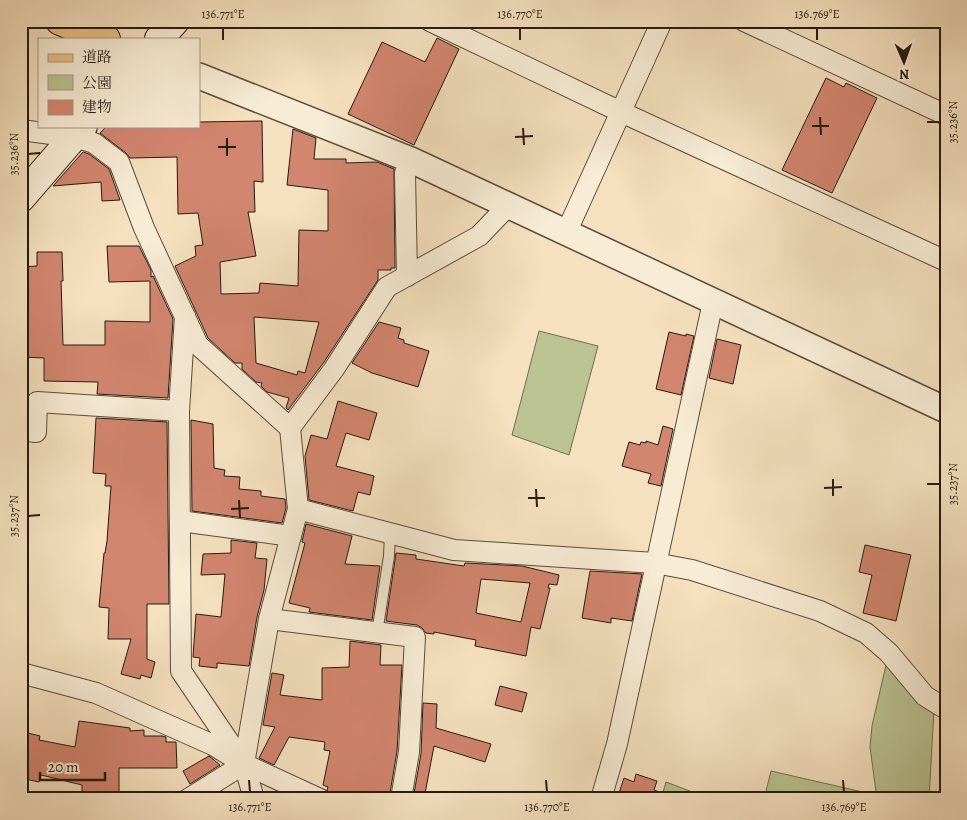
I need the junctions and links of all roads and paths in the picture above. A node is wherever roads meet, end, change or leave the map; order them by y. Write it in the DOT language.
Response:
graph roads {
  1 [pos="60,21"];
  2 [pos="175,21"];
  3 [pos="430,21"];
  4 [pos="662,21"];
  5 [pos="744,21"];
  6 [pos="103,38"];
  7 [pos="160,38"];
  8 [pos="200,76"];
  9 [pos="621,112"];
  10 [pos="946,115"];
  11 [pos="21,130"];
  12 [pos="78,132"];
  13 [pos="411,160"];
  14 [pos="21,198"];
  15 [pos="508,206"];
  16 [pos="566,233"];
  17 [pos="946,261"];
  18 [pos="407,276"];
  19 [pos="713,302"];
  20 [pos="185,316"];
  21 [pos="946,410"];
  22 [pos="179,411"];
  23 [pos="290,428"];
  24 [pos="21,430"];
  25 [pos="298,509"];
  26 [pos="180,521"];
  27 [pos="390,533"];
  28 [pos="291,536"];
  29 [pos="655,563"];
  30 [pos="269,618"];
  31 [pos="377,633"];
  32 [pos="21,673"];
  33 [pos="946,709"];
  34 [pos="244,764"];
  35 [pos="188,799"];
  36 [pos="254,799"];
  37 [pos="320,799"];
  38 [pos="401,799"];
  39 [pos="601,799"];
  1 -- 6 [label="main road"];
  2 -- 7 [label="main road"];
  3 -- 9 [label="street"];
  4 -- 9 [label="street"];
  5 -- 10 [label="street"];
  8 -- 13 [label="street"];
  9 -- 16 [label="street"];
  9 -- 17 [label="street"];
  11 -- 12 [label="street"];
  12 -- 14 [label="main road"];
  12 -- 20 [label="street"];
  13 -- 15 [label="street"];
  13 -- 18 [label="street"];
  15 -- 16 [label="street"];
  15 -- 18 [label="street"];
  16 -- 19 [label="street"];
  18 -- 23 [label="street"];
  19 -- 21 [label="street"];
  19 -- 29 [label="street"];
  20 -- 22 [label="street"];
  20 -- 23 [label="street"];
  22 -- 24 [label="street"];
  22 -- 26 [label="street"];
  23 -- 25 [label="street"];
  25 -- 27 [label="street"];
  25 -- 28 [label="street"];
  26 -- 28 [label="street"];
  26 -- 34 [label="street"];
  27 -- 29 [label="street"];
  27 -- 31 [label="lane"];
  28 -- 30 [label="street"];
  29 -- 33 [label="street"];
  29 -- 39 [label="street"];
  30 -- 31 [label="street"];
  30 -- 34 [label="street"];
  31 -- 38 [label="street"];
  32 -- 34 [label="street"];
  34 -- 35 [label="street"];
  34 -- 36 [label="street"];
  34 -- 37 [label="street"];
}
